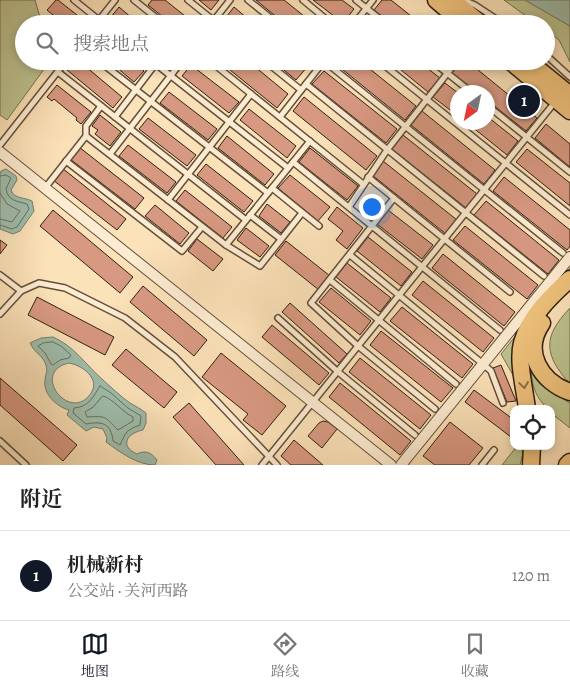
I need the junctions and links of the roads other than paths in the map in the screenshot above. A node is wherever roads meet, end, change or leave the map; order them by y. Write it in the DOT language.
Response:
graph roads {
  1 [pos="74,0"];
  2 [pos="115,0"];
  3 [pos="134,0"];
  4 [pos="144,0"];
  5 [pos="188,0"];
  6 [pos="230,0"];
  7 [pos="248,0"];
  8 [pos="303,0"];
  9 [pos="356,0"];
  10 [pos="373,0"];
  11 [pos="436,0"];
  12 [pos="452,0"];
  13 [pos="463,0"];
  14 [pos="140,5"];
  15 [pos="367,8"];
  16 [pos="90,15"];
  17 [pos="103,15"];
  18 [pos="153,15"];
  19 [pos="205,15"];
  20 [pos="220,15"];
  21 [pos="267,15"];
  22 [pos="321,15"];
  23 [pos="361,15"];
  24 [pos="375,15"];
  25 [pos="454,15"];
  26 [pos="470,15"];
  27 [pos="490,15"];
  28 [pos="555,64"];
  29 [pos="110,70"];
  30 [pos="150,70"];
  31 [pos="164,70"];
  32 [pos="175,70"];
  33 [pos="221,70"];
  34 [pos="276,70"];
  35 [pos="317,70"];
  36 [pos="335,70"];
  37 [pos="390,70"];
  38 [pos="443,70"];
  39 [pos="451,70"];
  40 [pos="523,70"];
  41 [pos="537,70"];
  42 [pos="58,72"];
  43 [pos="448,74"];
  44 [pos="171,76"];
  45 [pos="570,77"];
  46 [pos="306,84"];
  47 [pos="462,85"];
  48 [pos="136,90"];
  49 [pos="301,90"];
  50 [pos="251,94"];
  51 [pos="563,97"];
  52 [pos="427,100"];
  53 [pos="151,102"];
  54 [pos="102,106"];
  55 [pos="570,111"];
  56 [pos="495,112"];
  57 [pos="115,117"];
  58 [pos="280,117"];
  59 [pos="229,121"];
  60 [pos="405,127"];
  61 [pos="130,128"];
  62 [pos="86,136"];
  63 [pos="527,138"];
  64 [pos="310,141"];
  65 [pos="0,145"];
  66 [pos="209,147"];
  67 [pos="387,150"];
  68 [pos="0,152"];
  69 [pos="110,154"];
  70 [pos="66,161"];
  71 [pos="293,162"];
  72 [pos="506,164"];
  73 [pos="288,168"];
  74 [pos="570,172"];
  75 [pos="188,174"];
  76 [pos="368,177"];
  77 [pos="363,184"];
  78 [pos="45,188"];
  79 [pos="272,188"];
  80 [pos="485,190"];
  81 [pos="268,193"];
  82 [pos="394,198"];
  83 [pos="168,200"];
  84 [pos="349,207"];
  85 [pos="302,213"];
  86 [pos="466,213"];
  87 [pos="250,215"];
  88 [pos="570,215"];
  89 [pos="246,220"];
  90 [pos="319,226"];
  91 [pos="372,226"];
  92 [pos="202,227"];
  93 [pos="281,239"];
  94 [pos="445,240"];
  95 [pos="226,245"];
  96 [pos="350,255"];
  97 [pos="567,255"];
  98 [pos="423,268"];
  99 [pos="0,274"];
  100 [pos="544,276"];
  101 [pos="570,279"];
  102 [pos="330,280"];
  103 [pos="21,291"];
  104 [pos="510,292"];
  105 [pos="570,294"];
  106 [pos="400,295"];
  107 [pos="0,314"];
  108 [pos="278,318"];
  109 [pos="380,320"];
  110 [pos="500,330"];
  111 [pos="358,346"];
  112 [pos="483,364"];
  113 [pos="337,371"];
  114 [pos="456,384"];
  115 [pos="570,392"];
  116 [pos="312,402"];
  117 [pos="503,403"];
  118 [pos="526,405"];
  119 [pos="435,409"];
  120 [pos="414,435"];
  121 [pos="0,442"];
  122 [pos="494,450"];
  123 [pos="532,450"];
  124 [pos="268,457"];
  125 [pos="570,462"];
  126 [pos="26,465"];
  127 [pos="262,465"];
  128 [pos="277,465"];
  129 [pos="391,465"];
  130 [pos="401,465"];
  131 [pos="482,465"];
  132 [pos="531,465"];
  133 [pos="567,465"];
  1 -- 16 [label="lane"];
  2 -- 17 [label="lane"];
  3 -- 14 [label="lane"];
  4 -- 14 [label="lane"];
  5 -- 19 [label="lane"];
  6 -- 20 [label="lane"];
  7 -- 21 [label="lane"];
  8 -- 22 [label="lane"];
  9 -- 15 [label="lane"];
  10 -- 15 [label="lane"];
  11 -- 25 [label="main road"];
  12 -- 26 [label="main road"];
  13 -- 27 [label="lane"];
  14 -- 18 [label="lane"];
  15 -- 23 [label="lane"];
  15 -- 24 [label="lane"];
  28 -- 45 [label="lane"];
  29 -- 48 [label="lane"];
  30 -- 48 [label="lane"];
  31 -- 44 [label="lane"];
  32 -- 44 [label="lane"];
  33 -- 50 [label="lane"];
  34 -- 49 [label="lane"];
  35 -- 46 [label="lane"];
  36 -- 60 [label="lane"];
  37 -- 52 [label="lane"];
  38 -- 43 [label="lane"];
  39 -- 43 [label="lane"];
  40 -- 51 [label="main road"];
  41 -- 51 [label="main road"];
  42 -- 54 [label="lane"];
  42 -- 65 [label="lane"];
  43 -- 47 [label="lane"];
  43 -- 52 [label="lane"];
  44 -- 53 [label="lane"];
  44 -- 59 [label="lane"];
  46 -- 49 [label="lane"];
  46 -- 67 [label="lane"];
  48 -- 53 [label="lane"];
  48 -- 57 [label="lane"];
  49 -- 58 [label="lane"];
  50 -- 58 [label="lane"];
  50 -- 59 [label="lane"];
  51 -- 55 [label="main road"];
  51 -- 63 [label="lane"];
  52 -- 60 [label="lane"];
  52 -- 72 [label="lane"];
  53 -- 61 [label="lane"];
  53 -- 66 [label="lane"];
  54 -- 57 [label="lane"];
  54 -- 62 [label="lane"];
  56 -- 63 [label="lane"];
  57 -- 61 [label="lane"];
  58 -- 64 [label="lane"];
  59 -- 66 [label="lane"];
  59 -- 73 [label="lane"];
  60 -- 67 [label="lane"];
  60 -- 80 [label="lane"];
  61 -- 69 [label="lane"];
  61 -- 75 [label="lane"];
  62 -- 69 [label="lane"];
  62 -- 70 [label="lane"];
  63 -- 72 [label="lane"];
  63 -- 74 [label="lane"];
  64 -- 71 [label="lane"];
  64 -- 77 [label="lane"];
  66 -- 75 [label="lane"];
  66 -- 81 [label="lane"];
  67 -- 76 [label="lane"];
  67 -- 86 [label="lane"];
  68 -- 78 [label="street"];
  69 -- 83 [label="lane"];
  70 -- 78 [label="lane"];
  70 -- 92 [label="lane"];
  71 -- 73 [label="lane"];
  71 -- 84 [label="lane"];
  72 -- 80 [label="lane"];
  72 -- 88 [label="lane"];
  73 -- 79 [label="lane"];
  75 -- 83 [label="lane"];
  75 -- 89 [label="lane"];
  76 -- 77 [label="lane"];
  76 -- 82 [label="lane"];
  77 -- 84 [label="lane"];
  78 -- 116 [label="street"];
  79 -- 81 [label="lane"];
  79 -- 85 [label="lane"];
  80 -- 86 [label="lane"];
  80 -- 97 [label="lane"];
  81 -- 87 [label="lane"];
  82 -- 91 [label="lane"];
  82 -- 94 [label="lane"];
  83 -- 92 [label="lane"];
  84 -- 91 [label="lane"];
  85 -- 90 [label="lane"];
  85 -- 93 [label="lane"];
  86 -- 94 [label="lane"];
  86 -- 100 [label="lane"];
  87 -- 89 [label="lane"];
  87 -- 93 [label="lane"];
  89 -- 95 [label="lane"];
  91 -- 96 [label="lane"];
  91 -- 98 [label="lane"];
  92 -- 95 [label="lane"];
  93 -- 95 [label="lane"];
  94 -- 98 [label="lane"];
  94 -- 104 [label="lane"];
  96 -- 102 [label="lane"];
  96 -- 106 [label="lane"];
  97 -- 112 [label="street"];
  98 -- 106 [label="lane"];
  98 -- 110 [label="lane"];
  99 -- 103 [label="lane"];
  101 -- 118 [label="main road, one-way"];
  102 -- 109 [label="lane"];
  102 -- 111 [label="lane"];
  103 -- 107 [label="lane"];
  103 -- 124 [label="lane"];
  105 -- 115 [label="main road"];
  106 -- 109 [label="lane"];
  106 -- 112 [label="lane"];
  108 -- 113 [label="lane"];
  109 -- 111 [label="lane"];
  109 -- 114 [label="lane"];
  111 -- 113 [label="lane"];
  111 -- 119 [label="lane"];
  112 -- 117 [label="lane"];
  112 -- 130 [label="street"];
  113 -- 116 [label="lane"];
  113 -- 120 [label="lane"];
  116 -- 124 [label="lane"];
  116 -- 129 [label="street"];
  121 -- 126 [label="lane"];
  122 -- 131 [label="lane"];
  123 -- 132 [label="main road"];
  124 -- 127 [label="lane"];
  124 -- 128 [label="lane"];
  125 -- 133 [label="main road"];
}
